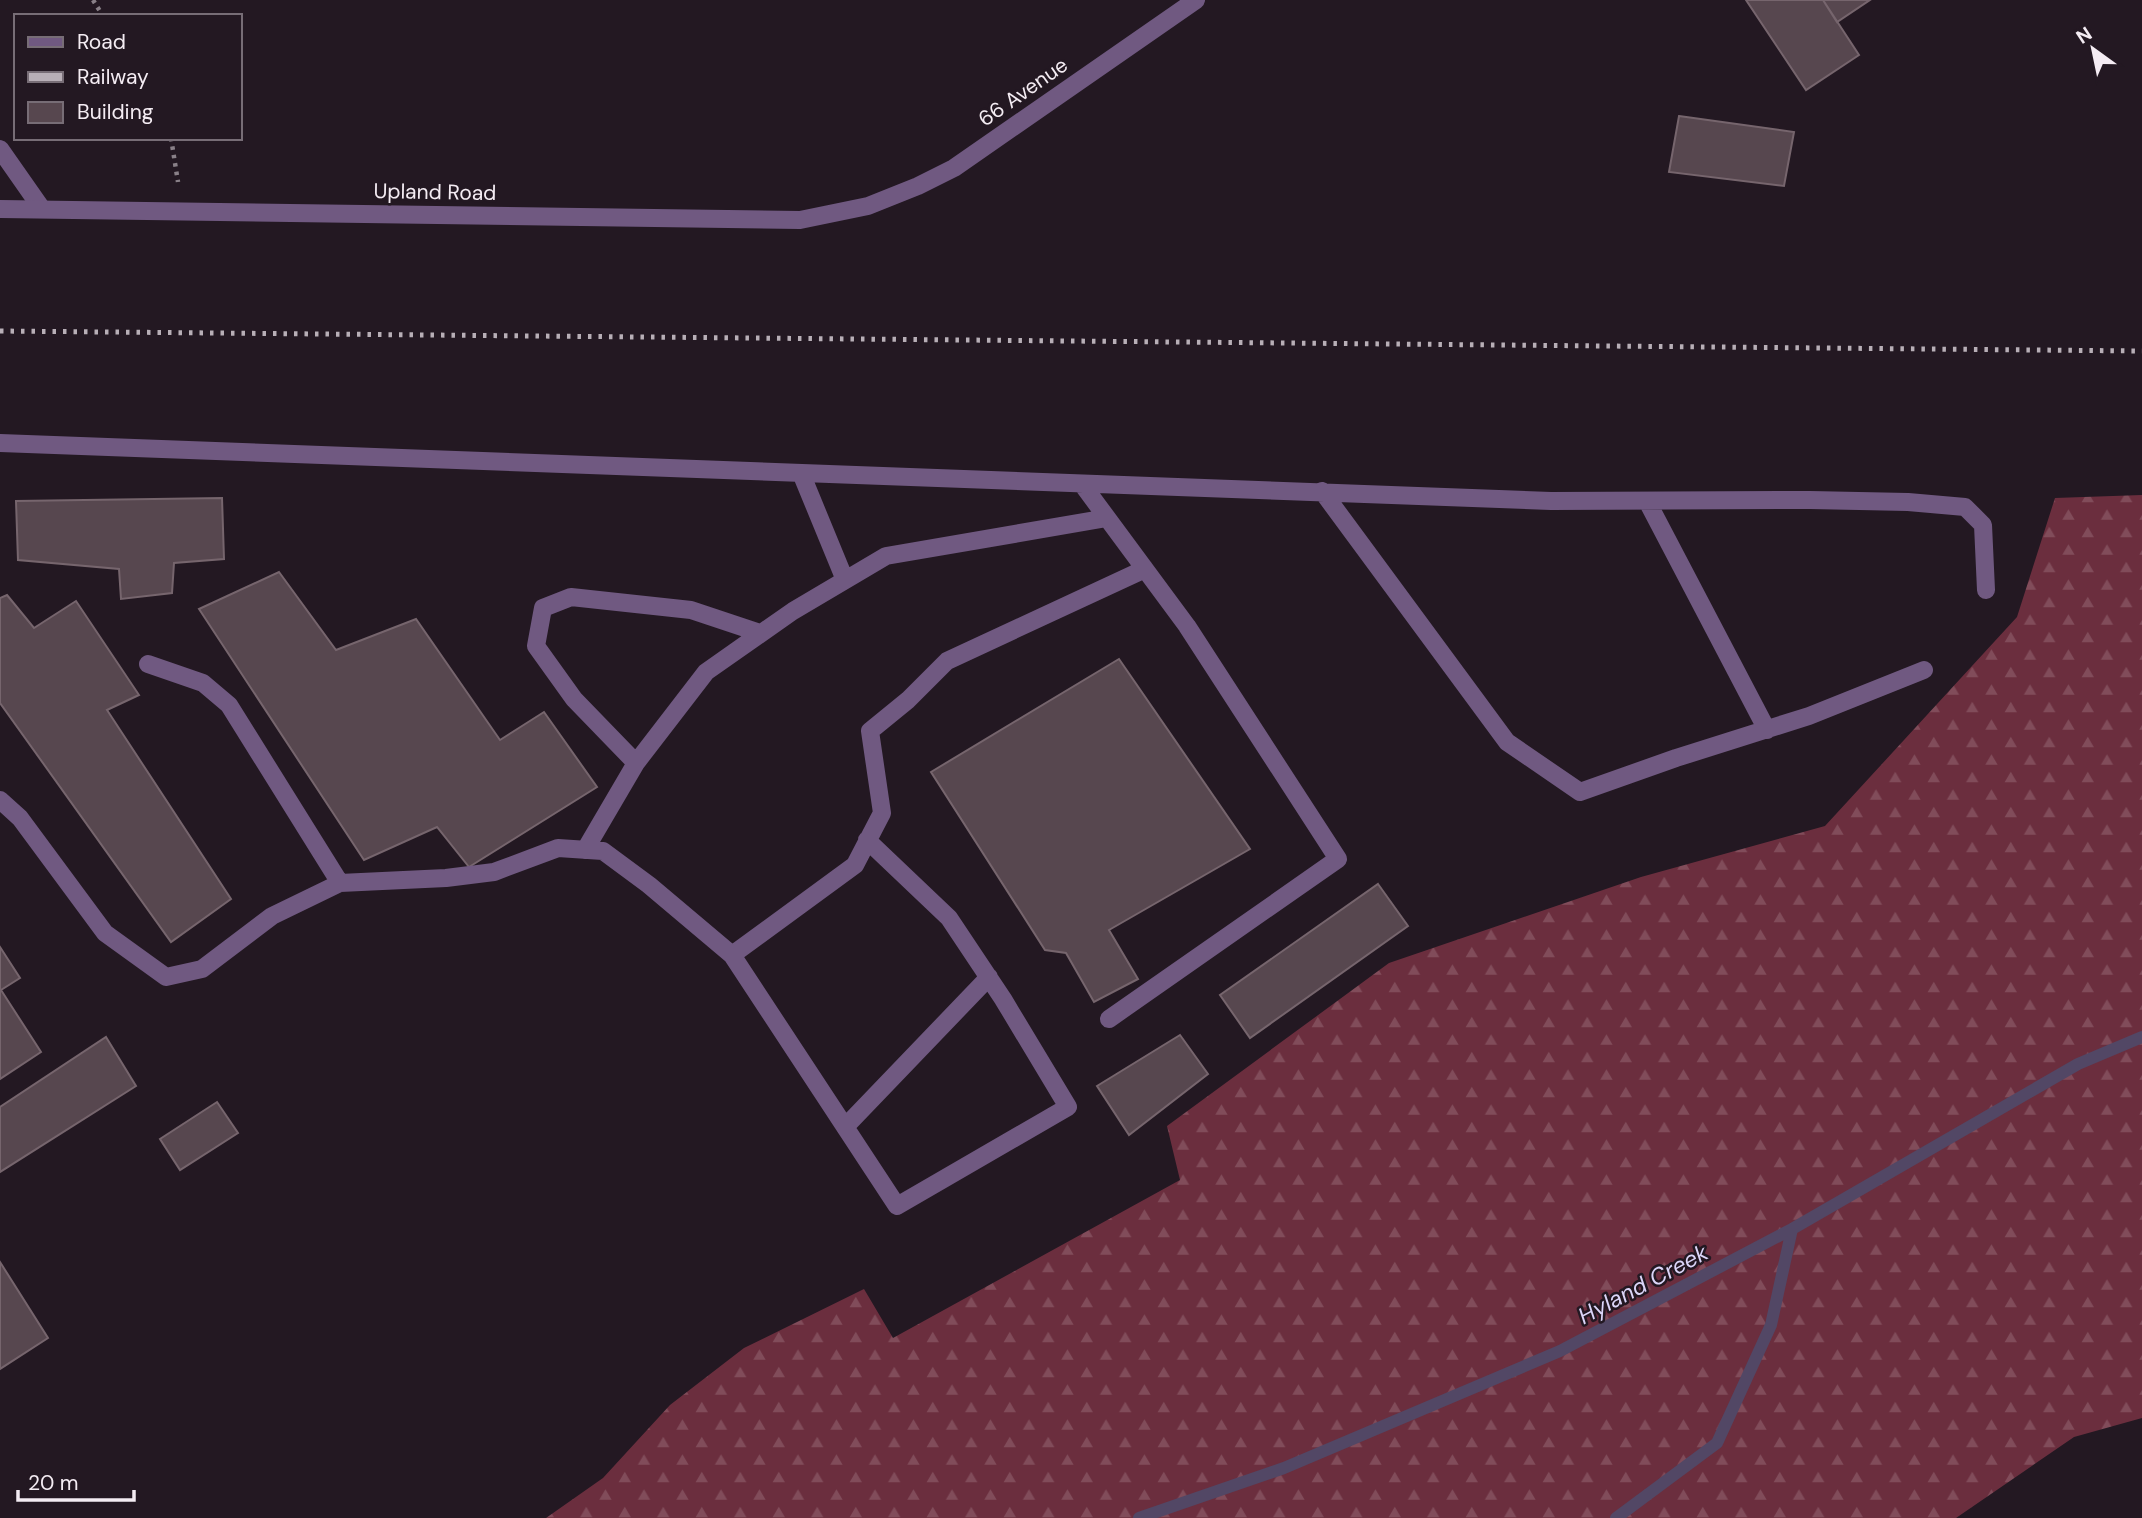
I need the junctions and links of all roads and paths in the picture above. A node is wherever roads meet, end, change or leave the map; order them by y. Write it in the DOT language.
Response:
graph roads {
  1 [pos="1196,0"];
  2 [pos="171,140"];
  3 [pos="0,149"];
  4 [pos="868,206"];
  5 [pos="0,208"];
  6 [pos="42,209"];
  7 [pos="182,211"];
  8 [pos="0,443"];
  9 [pos="801,473"];
  10 [pos="1082,484"];
  11 [pos="1322,491"];
  12 [pos="1647,501"];
  13 [pos="1107,518"];
  14 [pos="1145,569"];
  15 [pos="845,580"];
  16 [pos="1986,590"];
  17 [pos="760,633"];
  18 [pos="148,664"];
  19 [pos="1924,670"];
  20 [pos="1767,730"];
  21 [pos="636,763"];
  22 [pos="0,800"];
  23 [pos="867,840"];
  24 [pos="585,850"];
  25 [pos="340,883"];
  26 [pos="732,955"];
  27 [pos="989,976"];
  28 [pos="1109,1019"];
  29 [pos="846,1126"];
  1 -- 4 [label="street, 66 Avenue"];
  2 -- 7 [label="path"];
  3 -- 6 [label="street"];
  4 -- 7 [label="street, Upland Road"];
  5 -- 6 [label="street, Upland Road"];
  6 -- 7 [label="street, Upland Road"];
  8 -- 9 [label="street"];
  9 -- 10 [label="street"];
  9 -- 15 [label="street"];
  10 -- 11 [label="street"];
  10 -- 13 [label="street"];
  11 -- 12 [label="street"];
  11 -- 20 [label="street"];
  12 -- 16 [label="street"];
  12 -- 20 [label="street"];
  13 -- 14 [label="street"];
  13 -- 15 [label="street"];
  14 -- 23 [label="street"];
  14 -- 28 [label="street"];
  15 -- 17 [label="street"];
  17 -- 21 [label="street"];
  17 -- 21 [label="street"];
  18 -- 25 [label="street"];
  19 -- 20 [label="street"];
  21 -- 24 [label="street"];
  22 -- 25 [label="street"];
  23 -- 26 [label="street"];
  23 -- 27 [label="street"];
  24 -- 25 [label="street"];
  24 -- 26 [label="street"];
  26 -- 29 [label="street"];
  27 -- 29 [label="street"];
  27 -- 29 [label="street"];
}
